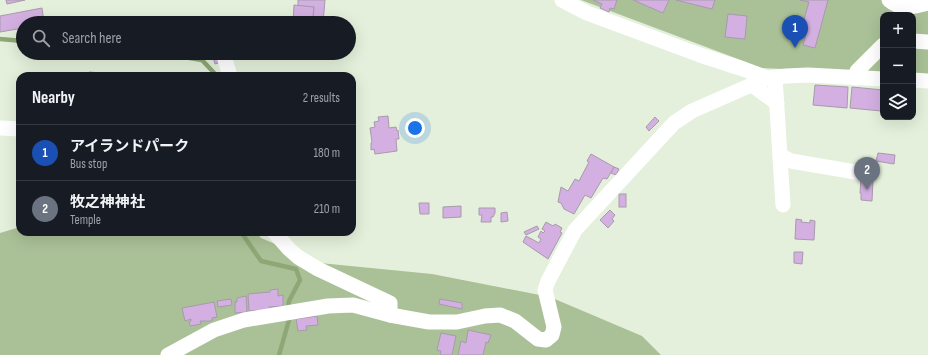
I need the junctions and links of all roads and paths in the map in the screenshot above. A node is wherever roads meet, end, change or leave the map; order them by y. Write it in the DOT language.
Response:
graph roads {
  1 [pos="562,0"];
  2 [pos="888,0"];
  3 [pos="928,3"];
  4 [pos="916,16"];
  5 [pos="916,41"];
  6 [pos="928,42"];
  7 [pos="880,48"];
  8 [pos="225,60"];
  9 [pos="229,72"];
  10 [pos="771,78"];
  11 [pos="855,78"];
  12 [pos="880,79"];
  13 [pos="916,80"];
  14 [pos="928,81"];
  15 [pos="752,85"];
  16 [pos="777,103"];
  17 [pos="0,128"];
  18 [pos="16,129"];
  19 [pos="780,155"];
  20 [pos="861,173"];
  21 [pos="783,205"];
  22 [pos="278,236"];
  23 [pos="390,315"];
  24 [pos="168,355"];
  1 -- 10 [label="street"];
  2 -- 3 [label="street"];
  3 -- 4 [label="street"];
  5 -- 6 [label="street"];
  7 -- 11 [label="street"];
  8 -- 9 [label="street"];
  10 -- 11 [label="street"];
  10 -- 15 [label="street"];
  10 -- 16 [label="street"];
  11 -- 12 [label="street"];
  13 -- 14 [label="street"];
  15 -- 16 [label="street"];
  15 -- 23 [label="street"];
  16 -- 19 [label="street"];
  17 -- 18 [label="street"];
  19 -- 20 [label="street"];
  19 -- 21 [label="street"];
  22 -- 23 [label="street"];
  23 -- 24 [label="street"];
}
